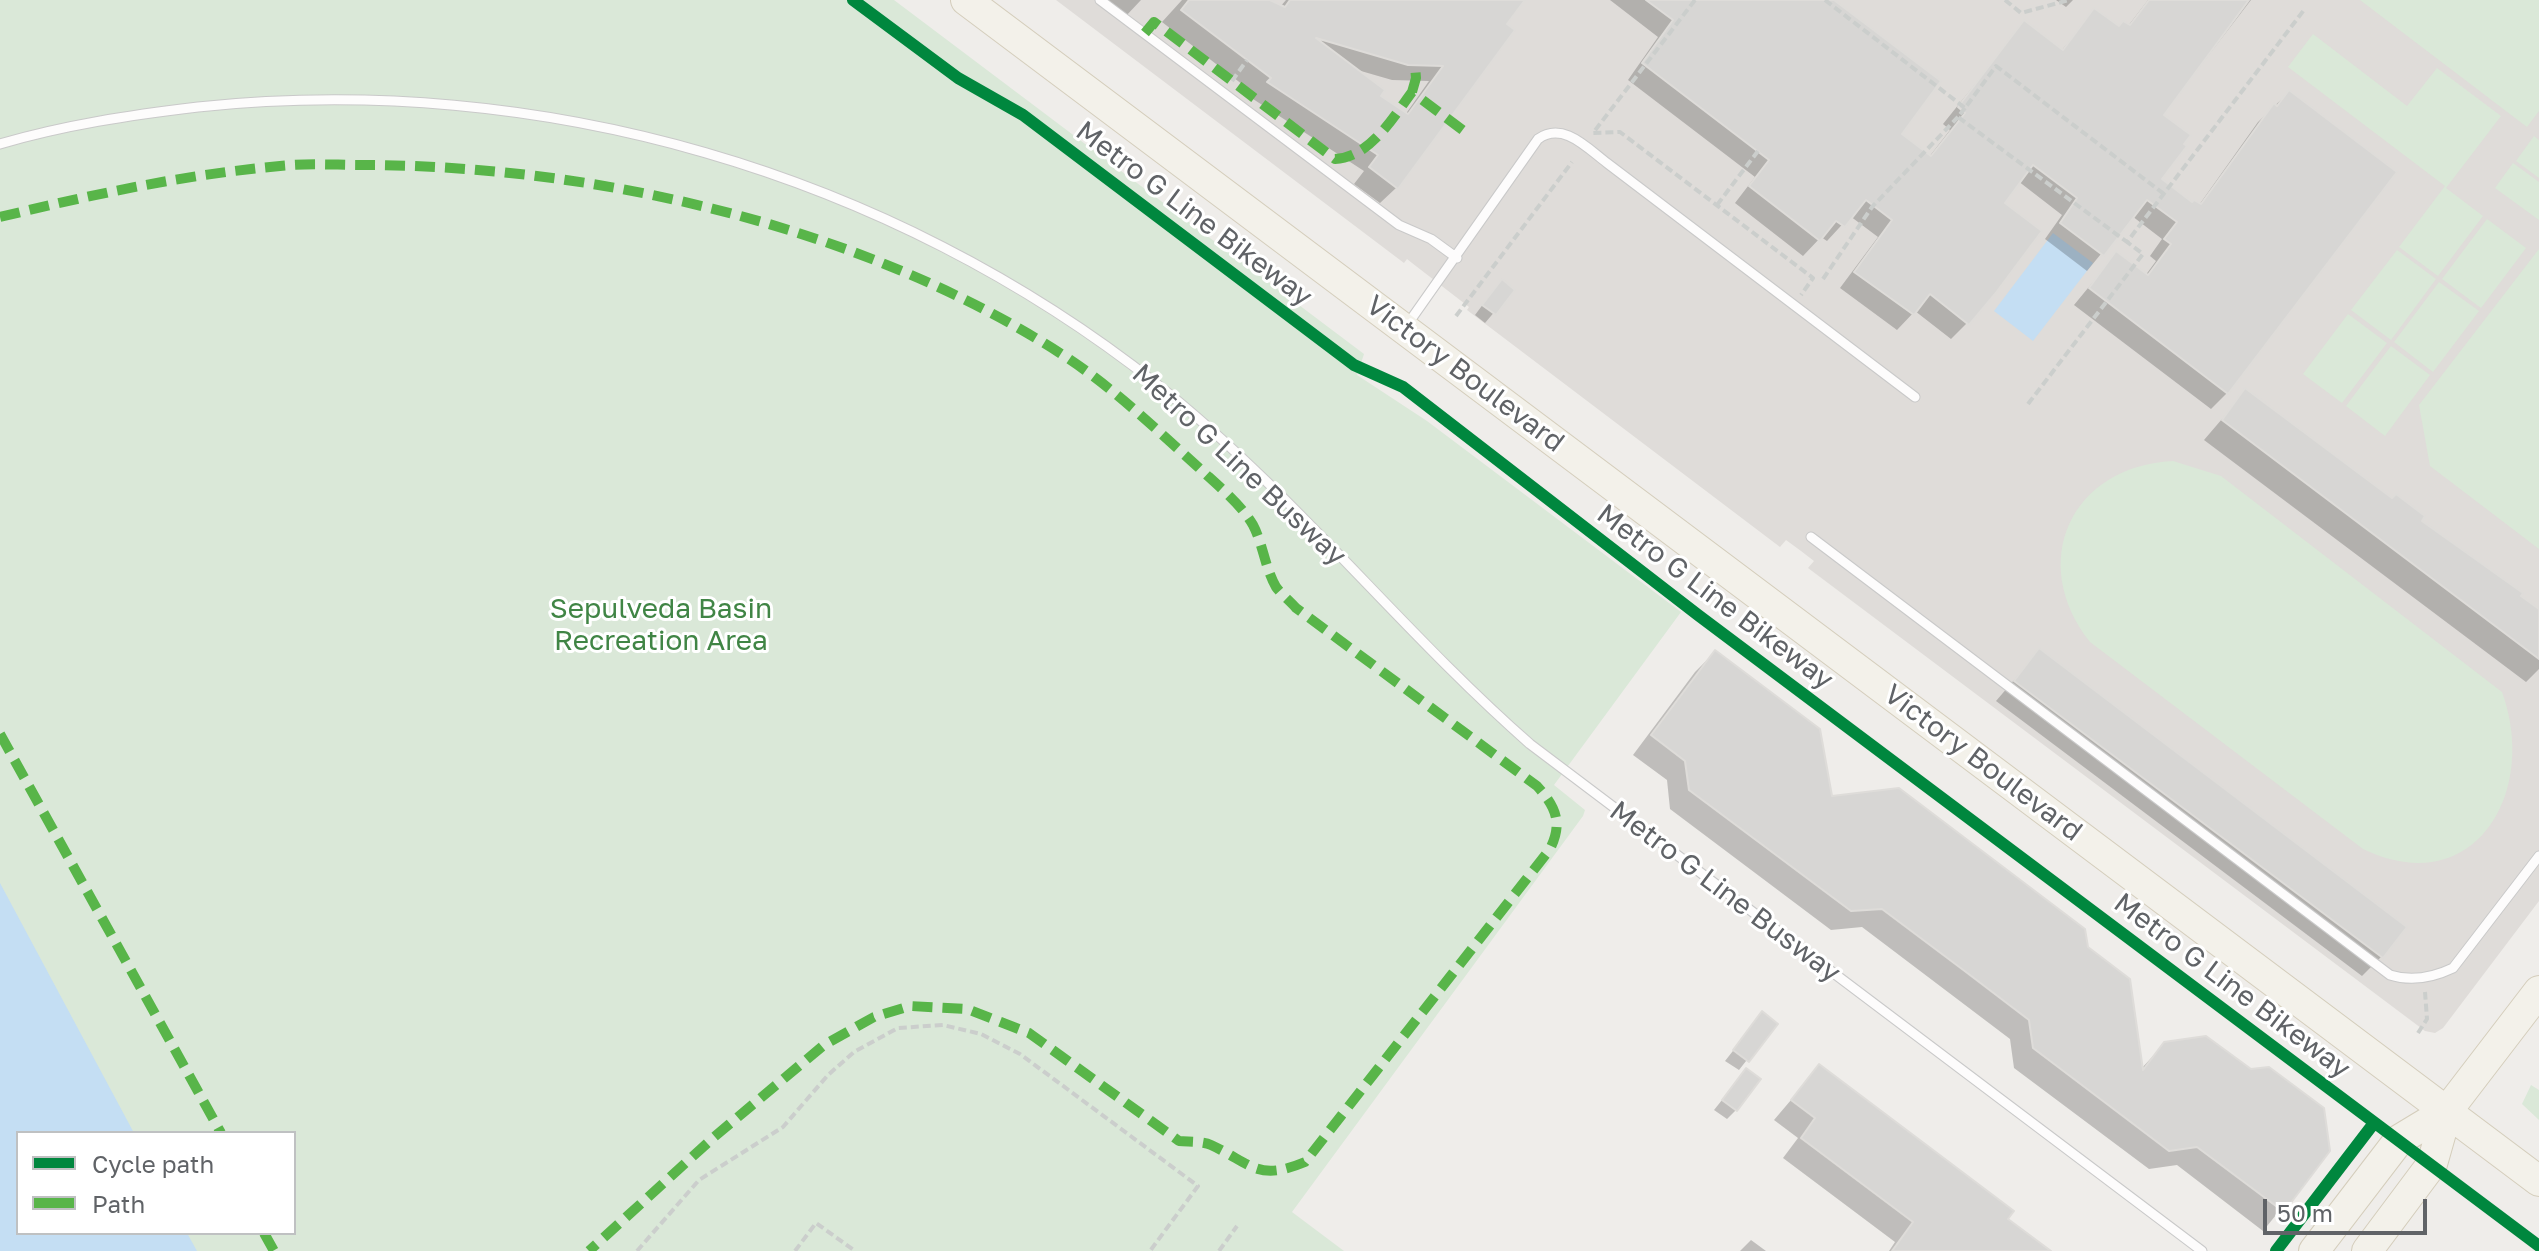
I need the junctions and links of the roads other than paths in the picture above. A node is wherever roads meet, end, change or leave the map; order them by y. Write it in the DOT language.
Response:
graph roads {
  1 [pos="966,0"];
  2 [pos="1100,0"];
  3 [pos="0,144"];
  4 [pos="1457,258"];
  5 [pos="1405,327"];
  6 [pos="1915,397"];
  7 [pos="1811,537"];
  8 [pos="2539,856"];
  9 [pos="2539,991"];
  10 [pos="2447,1111"];
  11 [pos="2539,1181"];
  12 [pos="2202,1251"];
  13 [pos="2314,1251"];
  14 [pos="2367,1251"];
  1 -- 5 [label="main road, Victory Boulevard"];
  2 -- 4 [label="lane"];
  3 -- 12 [label="lane, Metro G Line Busway"];
  4 -- 5 [label="lane"];
  4 -- 6 [label="lane"];
  5 -- 10 [label="main road, Victory Boulevard"];
  7 -- 8 [label="lane"];
  9 -- 10 [label="main road"];
  10 -- 11 [label="main road, Victory Boulevard"];
  10 -- 13 [label="main road"];
  10 -- 14 [label="main road"];
}
